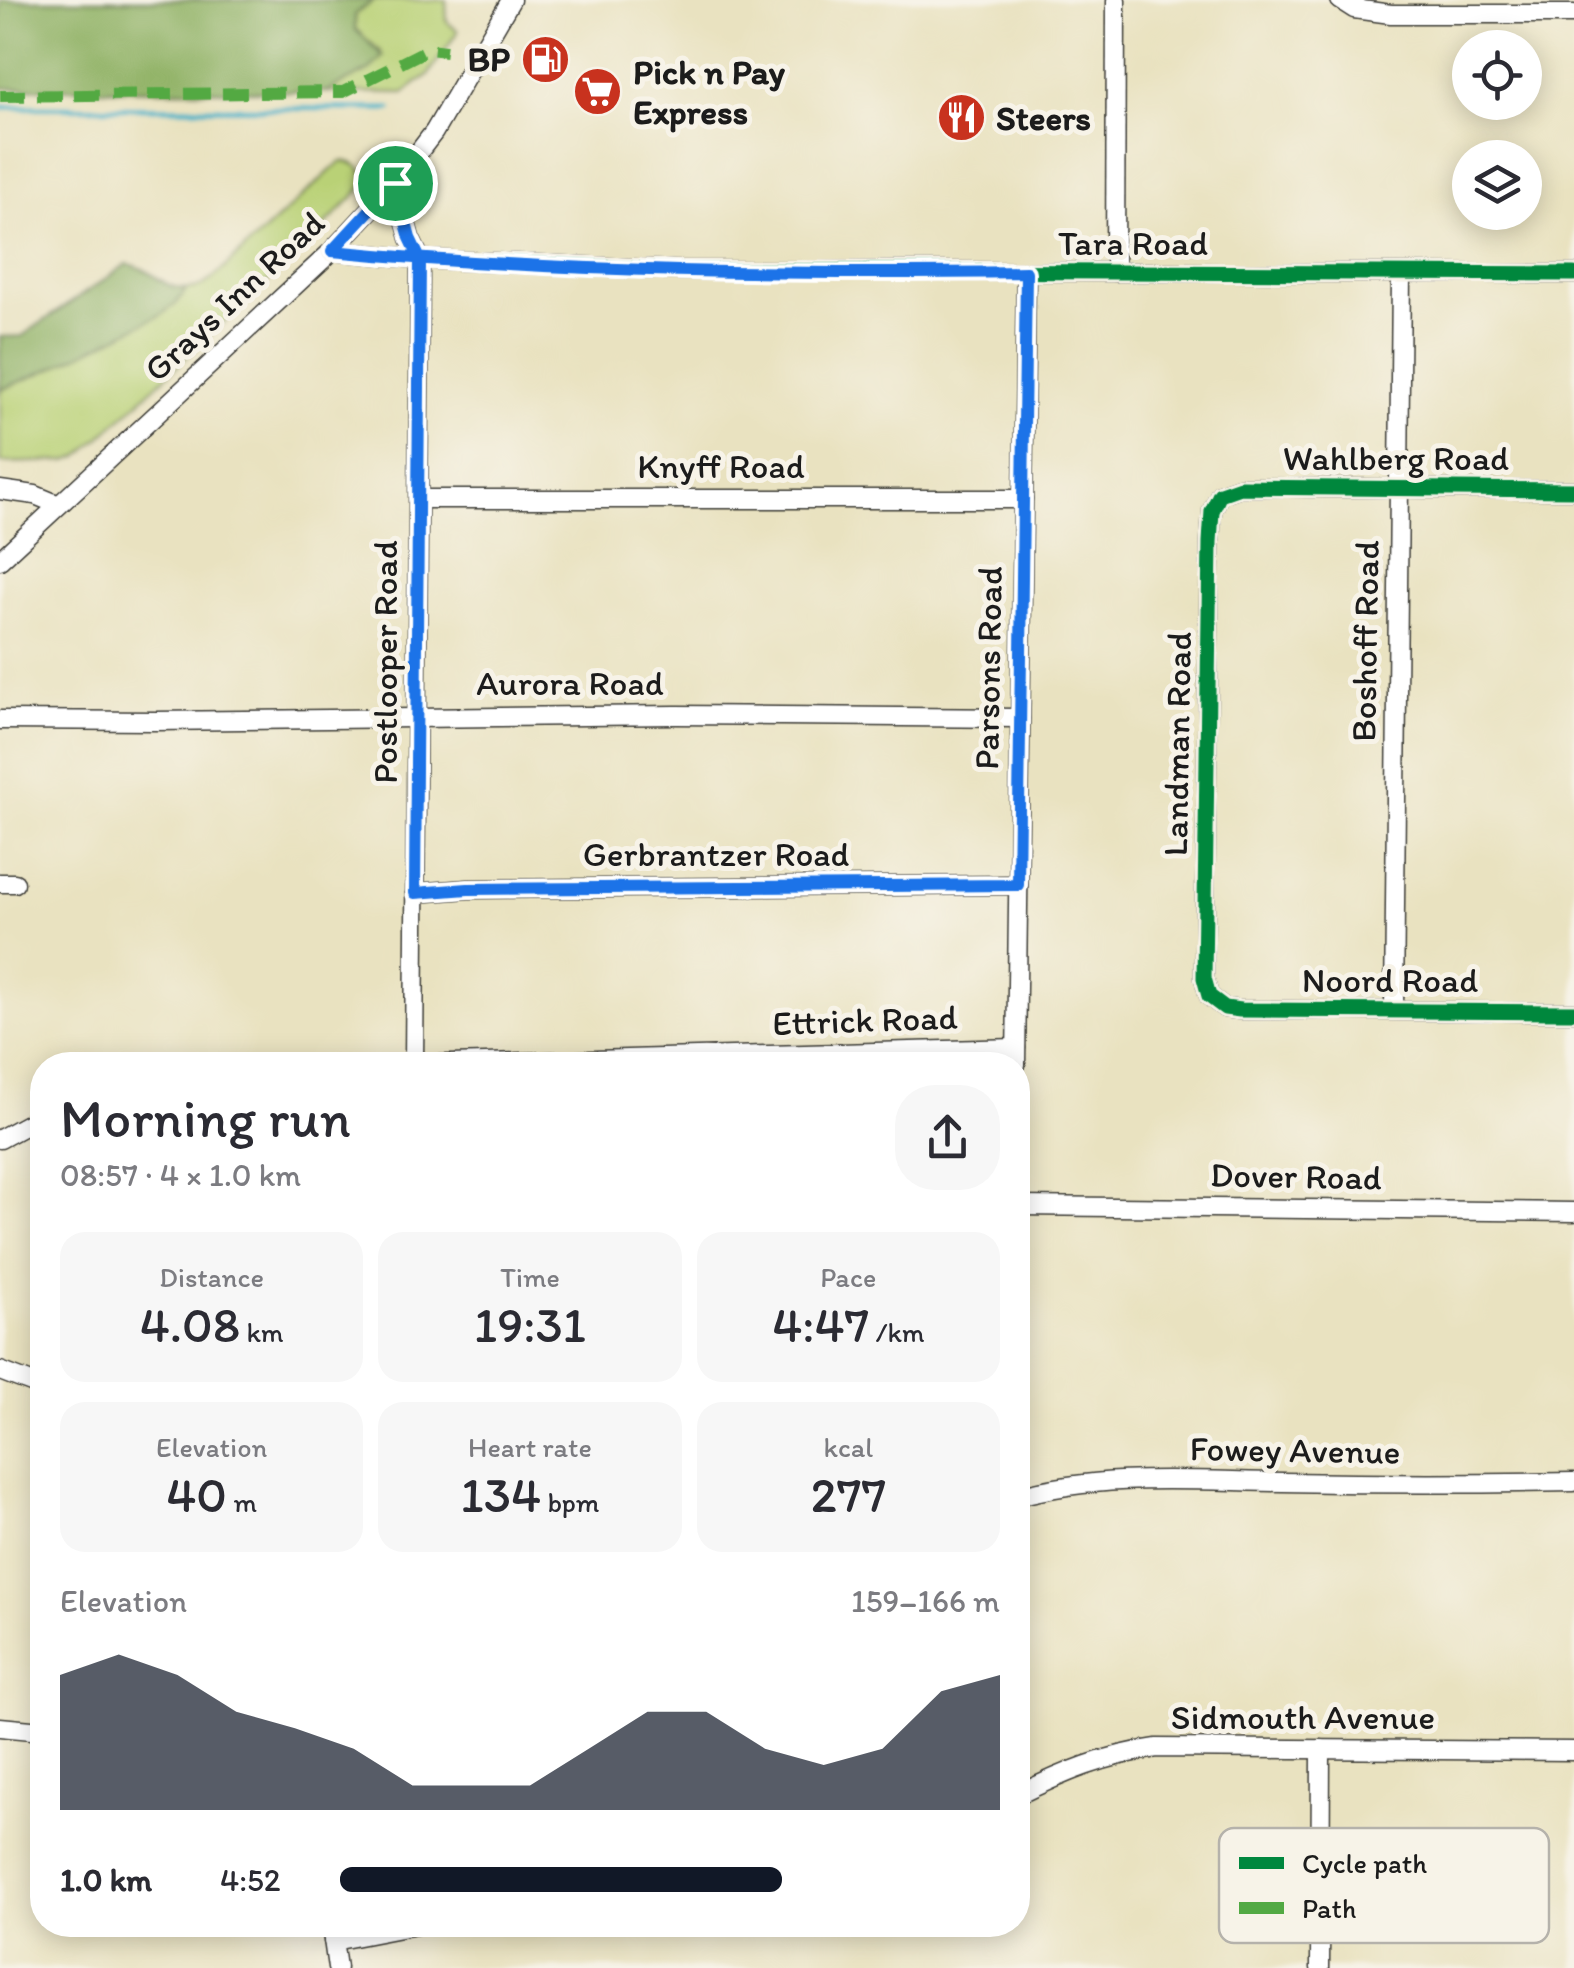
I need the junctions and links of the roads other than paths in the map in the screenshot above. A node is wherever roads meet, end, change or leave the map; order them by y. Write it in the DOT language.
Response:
graph roads {
  1 [pos="511,0"];
  2 [pos="1116,0"];
  3 [pos="1340,0"];
  4 [pos="1574,14"];
  5 [pos="395,183"];
  6 [pos="332,251"];
  7 [pos="420,259"];
  8 [pos="1026,272"];
  9 [pos="1114,272"];
  10 [pos="1400,274"];
  11 [pos="1574,274"];
  12 [pos="1399,487"];
  13 [pos="0,490"];
  14 [pos="1574,490"];
  15 [pos="1220,494"];
  16 [pos="419,498"];
  17 [pos="1023,500"];
  18 [pos="60,506"];
  19 [pos="0,560"];
  20 [pos="418,716"];
  21 [pos="1020,718"];
  22 [pos="0,720"];
  23 [pos="1018,885"];
  24 [pos="415,893"];
  25 [pos="1209,996"];
  26 [pos="1394,1010"];
  27 [pos="1574,1012"];
  28 [pos="415,1052"];
  29 [pos="1016,1052"];
  30 [pos="30,1122"];
  31 [pos="0,1138"];
  32 [pos="1030,1206"];
  33 [pos="1574,1212"];
  34 [pos="0,1371"];
  35 [pos="30,1382"];
  36 [pos="1574,1482"];
  37 [pos="1030,1493"];
  38 [pos="0,1727"];
  39 [pos="30,1730"];
  40 [pos="1321,1748"];
  41 [pos="1574,1751"];
  42 [pos="1030,1789"];
  43 [pos="1321,1828"];
  44 [pos="333,1937"];
  45 [pos="1320,1943"];
  46 [pos="337,1968"];
  47 [pos="1320,1968"];
  1 -- 5 [label="street, Grays Inn Road"];
  2 -- 9 [label="street"];
  3 -- 4 [label="street"];
  5 -- 6 [label="street, Grays Inn Road"];
  5 -- 7 [label="street"];
  6 -- 7 [label="street, Tara Road"];
  6 -- 18 [label="street, Grays Inn Road"];
  7 -- 8 [label="street, Tara Road"];
  7 -- 16 [label="street, Postlooper Road"];
  8 -- 9 [label="street, Tara Road"];
  8 -- 17 [label="street, Parsons Road"];
  9 -- 10 [label="street, Tara Road"];
  10 -- 11 [label="street, Tara Road"];
  10 -- 12 [label="street, Boshoff Road"];
  12 -- 14 [label="street, Wahlberg Road"];
  12 -- 15 [label="street, Wahlberg Road"];
  12 -- 26 [label="street, Boshoff Road"];
  13 -- 18 [label="street"];
  15 -- 25 [label="street, Landman Road"];
  16 -- 17 [label="street, Knyff Road"];
  16 -- 20 [label="street, Postlooper Road"];
  17 -- 21 [label="street, Parsons Road"];
  18 -- 19 [label="street, Grays Inn Road"];
  20 -- 21 [label="street, Aurora Road"];
  20 -- 22 [label="street, Aurora Road"];
  20 -- 24 [label="street, Postlooper Road"];
  21 -- 23 [label="street, Parsons Road"];
  23 -- 24 [label="street, Gerbrantzer Road"];
  23 -- 29 [label="street, Parsons Road"];
  24 -- 28 [label="street, Postlooper Road"];
  25 -- 26 [label="street, Noord Road"];
  26 -- 27 [label="street, Noord Road"];
  30 -- 31 [label="street"];
  32 -- 33 [label="street, Dover Road"];
  34 -- 35 [label="street"];
  36 -- 37 [label="street, Fowey Avenue"];
  38 -- 39 [label="street"];
  40 -- 41 [label="street, Sidmouth Avenue"];
  40 -- 42 [label="street, Sidmouth Avenue"];
  40 -- 43 [label="street"];
  44 -- 46 [label="street"];
  45 -- 47 [label="street"];
}
